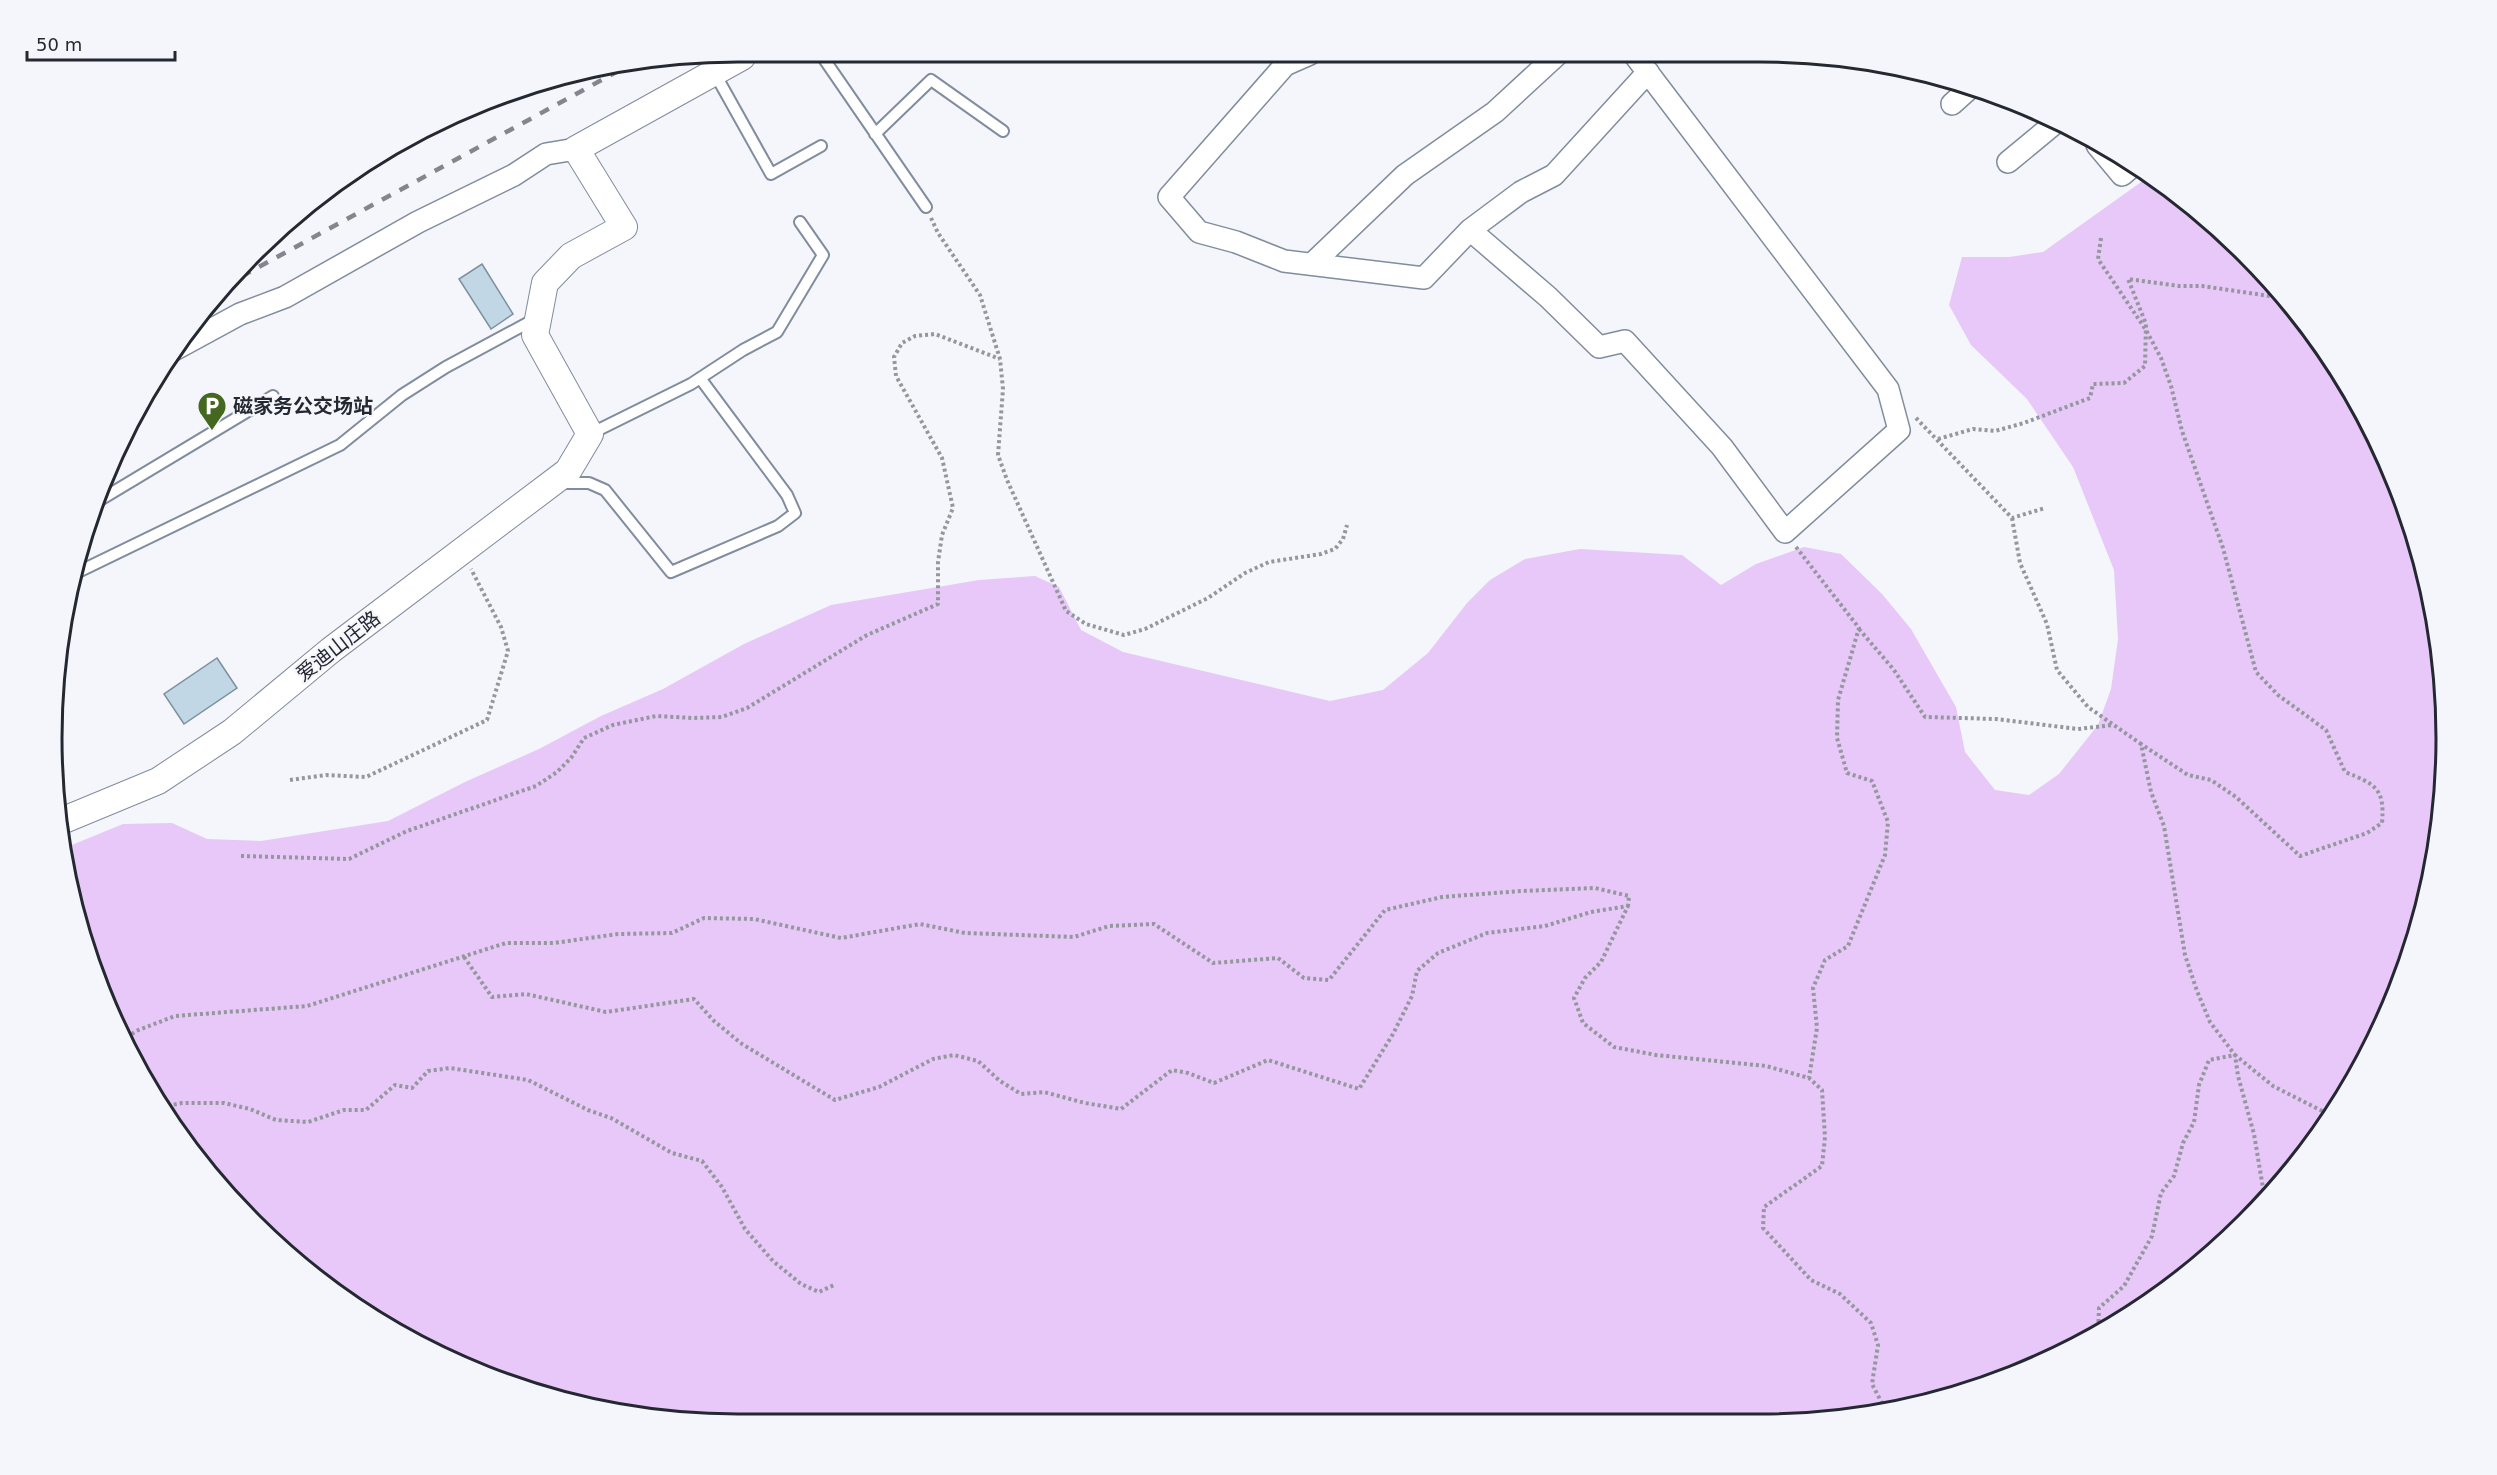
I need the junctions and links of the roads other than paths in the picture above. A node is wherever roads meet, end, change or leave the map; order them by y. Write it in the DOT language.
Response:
graph roads {
  1 [pos="732,62"];
  2 [pos="826,62"];
  3 [pos="1292,62"];
  4 [pos="1548,62"];
  5 [pos="1640,62"];
  6 [pos="714,72"];
  7 [pos="1648,72"];
  8 [pos="1964,93"];
  9 [pos="1952,104"];
  10 [pos="2050,127"];
  11 [pos="1004,130"];
  12 [pos="875,134"];
  13 [pos="821,146"];
  14 [pos="576,148"];
  15 [pos="2108,158"];
  16 [pos="2008,162"];
  17 [pos="2128,170"];
  18 [pos="926,207"];
  19 [pos="800,222"];
  20 [pos="1470,230"];
  21 [pos="1312,264"];
  22 [pos="538,317"];
  23 [pos="190,341"];
  24 [pos="700,378"];
  25 [pos="273,396"];
  26 [pos="590,434"];
  27 [pos="552,483"];
  28 [pos="107,494"];
  29 [pos="83,570"];
  30 [pos="66,819"];
  1 -- 6 [label="street"];
  2 -- 12 [label="lane"];
  3 -- 21 [label="street"];
  4 -- 21 [label="street"];
  5 -- 7 [label="street"];
  6 -- 13 [label="lane"];
  6 -- 14 [label="street"];
  7 -- 20 [label="street"];
  7 -- 20 [label="street"];
  8 -- 9 [label="street"];
  10 -- 16 [label="street"];
  11 -- 12 [label="lane"];
  12 -- 18 [label="lane"];
  14 -- 22 [label="street"];
  14 -- 23 [label="street"];
  15 -- 17 [label="street"];
  19 -- 24 [label="lane"];
  20 -- 21 [label="street"];
  22 -- 26 [label="street"];
  22 -- 29 [label="lane"];
  24 -- 26 [label="lane"];
  24 -- 27 [label="lane"];
  25 -- 28 [label="lane"];
  26 -- 27 [label="street, 爱迪山庄路"];
  27 -- 30 [label="street, 爱迪山庄路"];
}
